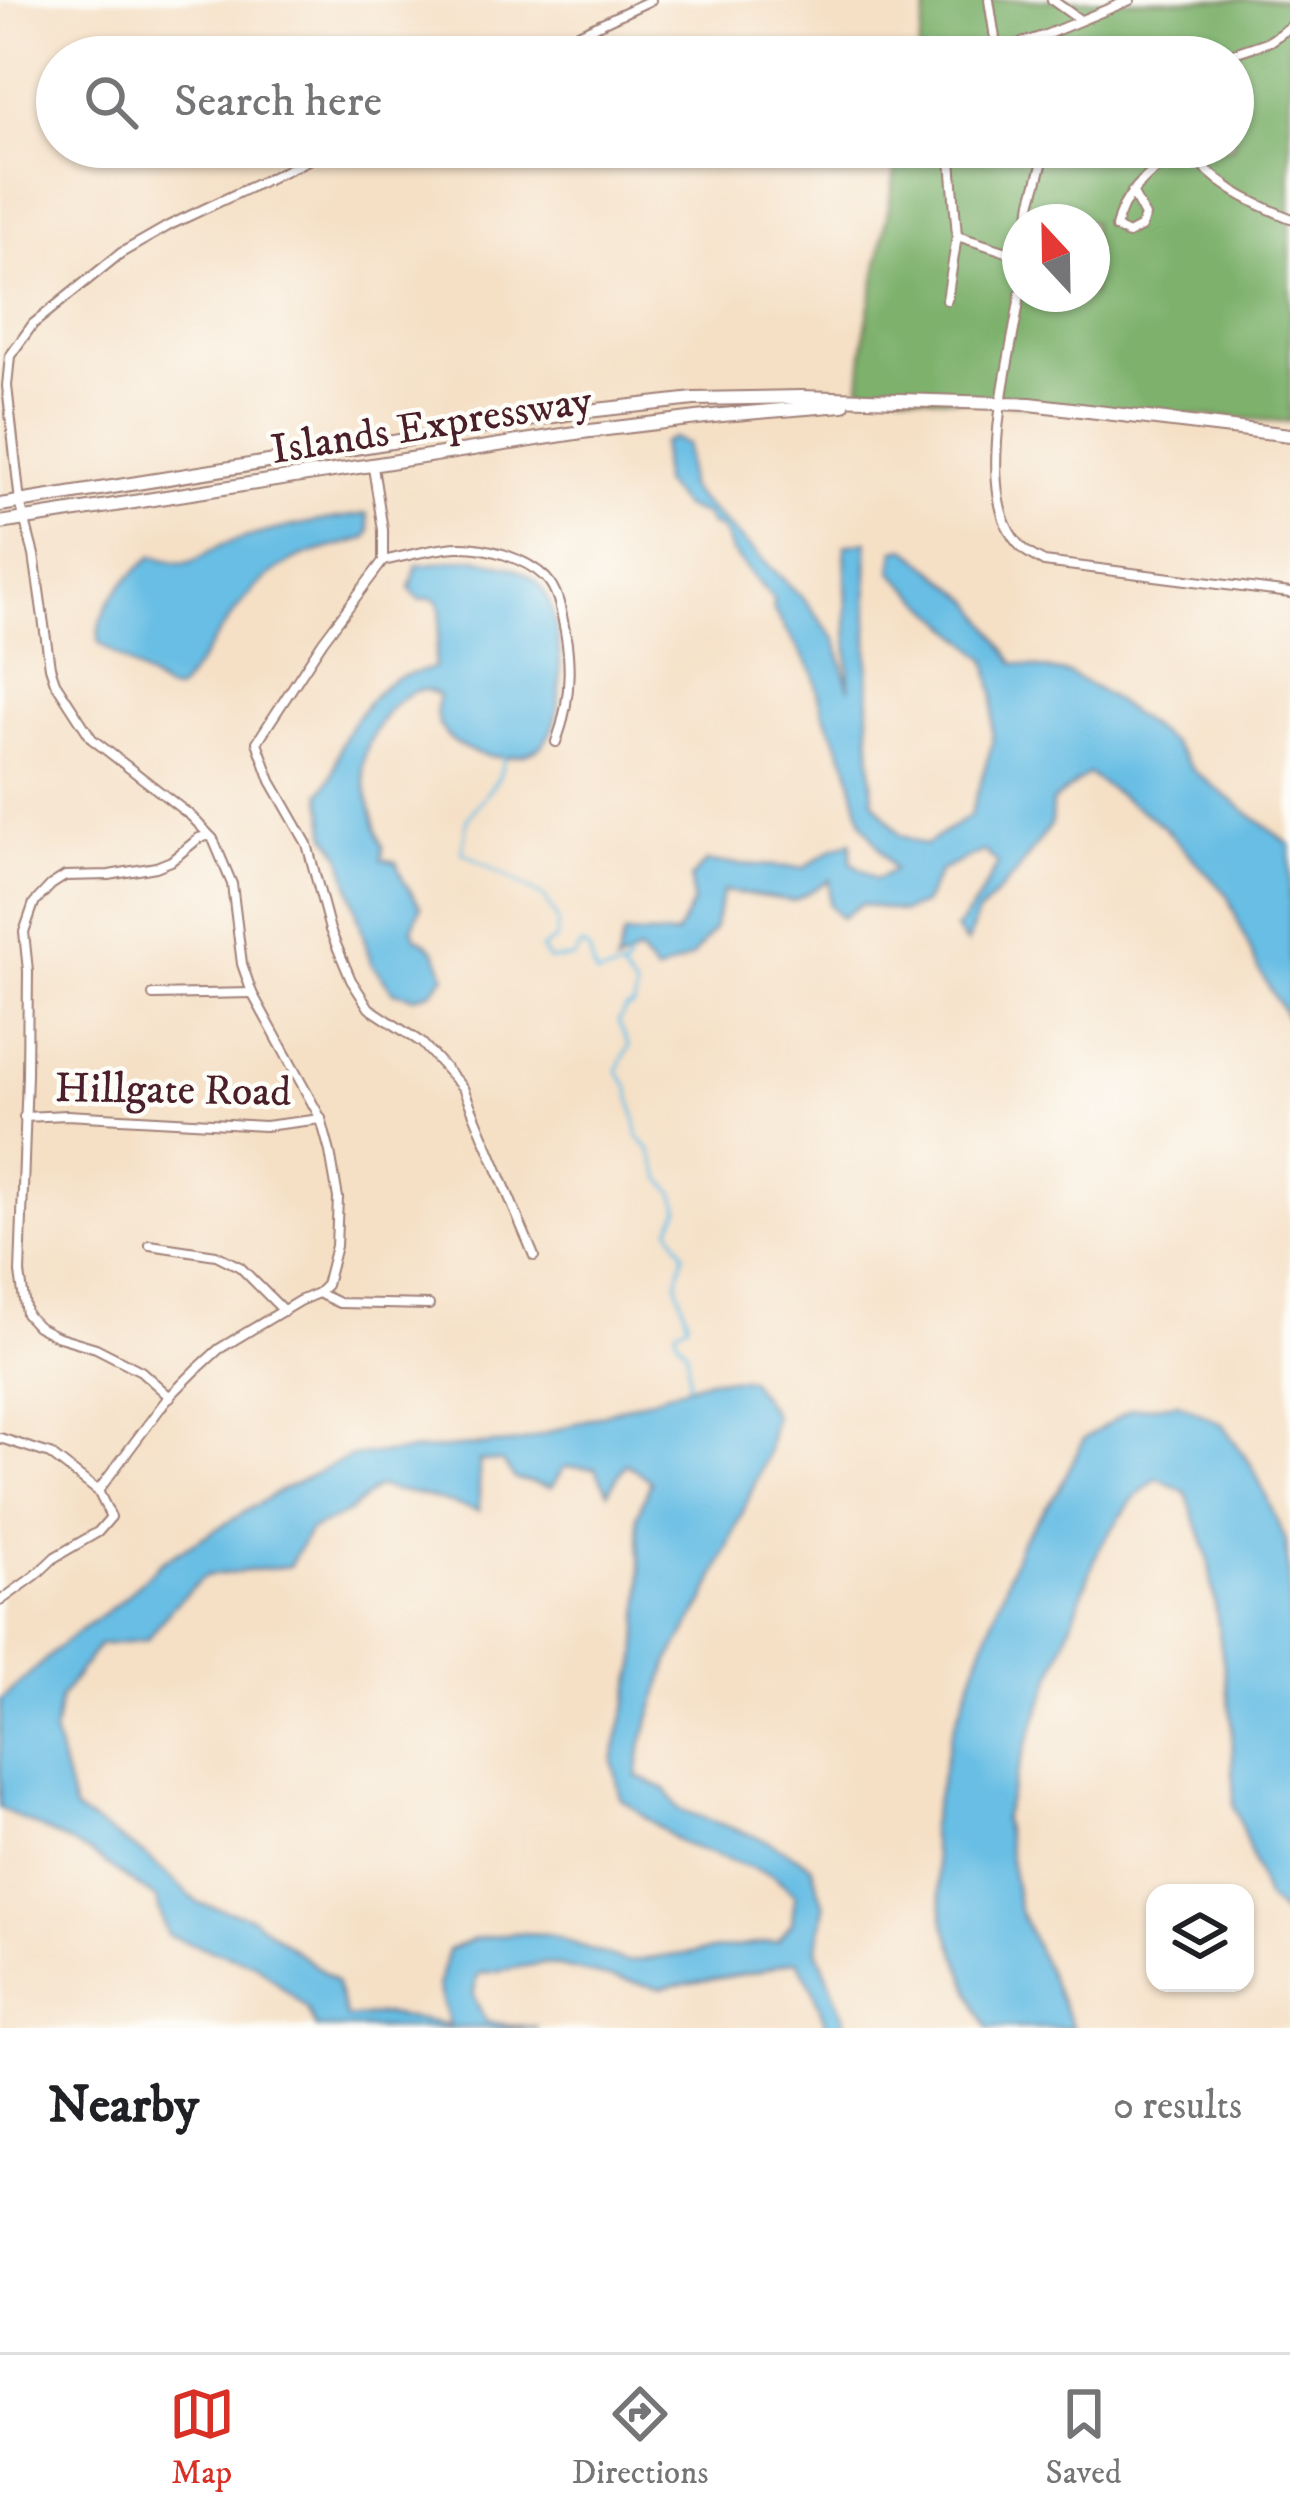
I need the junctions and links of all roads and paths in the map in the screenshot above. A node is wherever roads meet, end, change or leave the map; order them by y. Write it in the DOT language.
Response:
graph roads {
  1 [pos="651,0"];
  2 [pos="989,0"];
  3 [pos="1052,0"];
  4 [pos="1130,0"];
  5 [pos="1081,21"];
  6 [pos="1290,27"];
  7 [pos="574,36"];
  8 [pos="992,36"];
  9 [pos="1041,36"];
  10 [pos="1254,46"];
  11 [pos="291,168"];
  12 [pos="952,168"];
  13 [pos="1041,168"];
  14 [pos="1157,168"];
  15 [pos="1205,168"];
  16 [pos="1132,192"];
  17 [pos="1032,204"];
  18 [pos="1290,218"];
  19 [pos="957,236"];
  20 [pos="1002,250"];
  21 [pos="946,300"];
  22 [pos="1017,312"];
  23 [pos="0,350"];
  24 [pos="10,356"];
  25 [pos="873,400"];
  26 [pos="1001,403"];
  27 [pos="1290,435"];
  28 [pos="373,467"];
  29 [pos="20,502"];
  30 [pos="0,505"];
  31 [pos="24,520"];
  32 [pos="0,523"];
  33 [pos="383,561"];
  34 [pos="1290,593"];
  35 [pos="556,742"];
  36 [pos="209,836"];
  37 [pos="252,993"];
  38 [pos="152,995"];
  39 [pos="24,1117"];
  40 [pos="321,1119"];
  41 [pos="151,1245"];
  42 [pos="534,1256"];
  43 [pos="318,1293"];
  44 [pos="429,1305"];
  45 [pos="284,1311"];
  46 [pos="170,1396"];
  47 [pos="1,1443"];
  48 [pos="98,1491"];
  49 [pos="0,1601"];
  1 -- 7 [label="street"];
  2 -- 8 [label="street"];
  3 -- 5 [label="street"];
  4 -- 5 [label="street"];
  5 -- 9 [label="street"];
  6 -- 10 [label="street"];
  11 -- 24 [label="street"];
  12 -- 19 [label="street"];
  13 -- 17 [label="street"];
  14 -- 16 [label="street"];
  15 -- 18 [label="street"];
  16 -- 16 [label="street"];
  19 -- 20 [label="street"];
  19 -- 21 [label="street"];
  22 -- 26 [label="street"];
  23 -- 24 [label="street"];
  24 -- 29 [label="street"];
  25 -- 26 [label="main road, Islands Expressway"];
  25 -- 28 [label="main road, Islands Expressway"];
  25 -- 29 [label="main road, Islands Expressway"];
  26 -- 27 [label="main road, Islands Expressway"];
  26 -- 34 [label="street"];
  28 -- 31 [label="main road, Islands Expressway"];
  28 -- 33 [label="street"];
  29 -- 30 [label="main road, Islands Expressway"];
  29 -- 31 [label="street"];
  31 -- 32 [label="main road, Islands Expressway"];
  31 -- 36 [label="street"];
  33 -- 35 [label="street"];
  33 -- 42 [label="street"];
  36 -- 37 [label="street"];
  36 -- 39 [label="street"];
  37 -- 38 [label="street"];
  37 -- 40 [label="street"];
  39 -- 40 [label="street, Hillgate Road"];
  39 -- 46 [label="street"];
  40 -- 43 [label="street"];
  41 -- 45 [label="street"];
  43 -- 44 [label="street"];
  43 -- 45 [label="street"];
  45 -- 46 [label="street"];
  46 -- 48 [label="street"];
  47 -- 48 [label="street"];
  48 -- 49 [label="street"];
}
